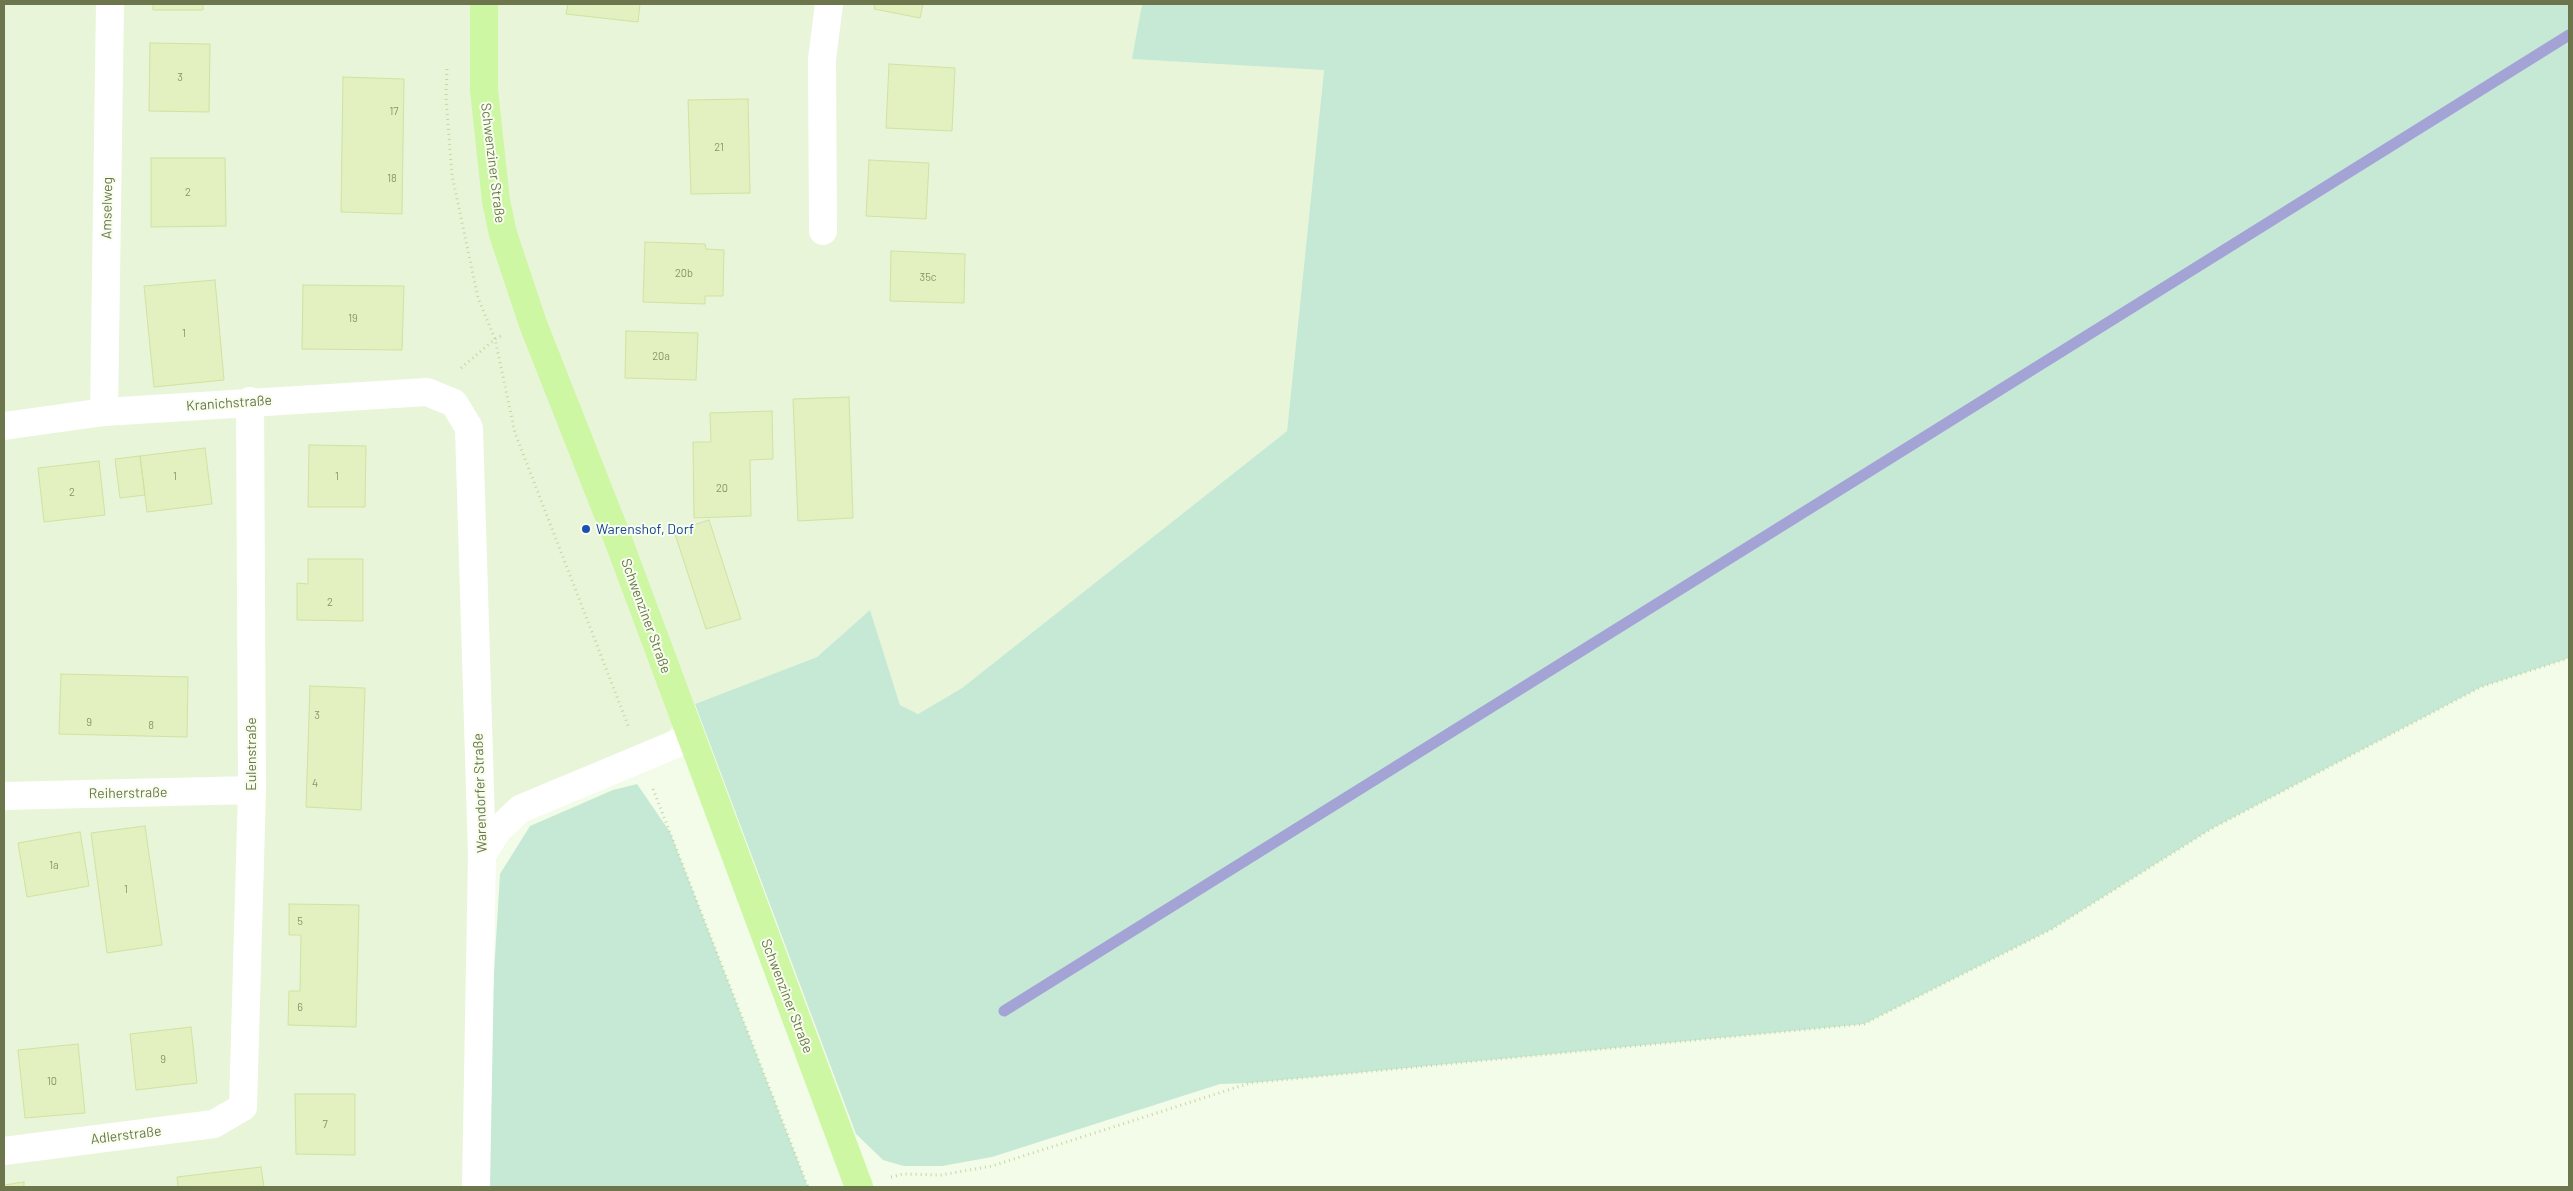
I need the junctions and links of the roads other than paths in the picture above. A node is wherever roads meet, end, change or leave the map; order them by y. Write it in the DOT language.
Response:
graph roads {
  1 [pos="110,4"];
  2 [pos="484,4"];
  3 [pos="829,4"];
  4 [pos="823,231"];
  5 [pos="250,401"];
  6 [pos="454,403"];
  7 [pos="104,412"];
  8 [pos="4,426"];
  9 [pos="690,738"];
  10 [pos="252,790"];
  11 [pos="4,796"];
  12 [pos="482,855"];
  13 [pos="243,1107"];
  14 [pos="4,1151"];
  15 [pos="476,1187"];
  16 [pos="859,1187"];
  1 -- 7 [label="street, Amselweg"];
  2 -- 9 [label="main road, Schwenziner Straße"];
  3 -- 4 [label="street"];
  5 -- 6 [label="street, Kranichstraße"];
  5 -- 7 [label="street, Kranichstraße"];
  5 -- 10 [label="street, Eulenstraße"];
  6 -- 12 [label="street, Warendorfer Straße"];
  7 -- 8 [label="street, Kranichstraße"];
  9 -- 12 [label="street"];
  9 -- 16 [label="main road, Schwenziner Straße"];
  10 -- 11 [label="street, Reiherstraße"];
  10 -- 13 [label="street, Eulenstraße"];
  12 -- 15 [label="street, Warendorfer Straße"];
  13 -- 14 [label="street, Adlerstraße"];
}
